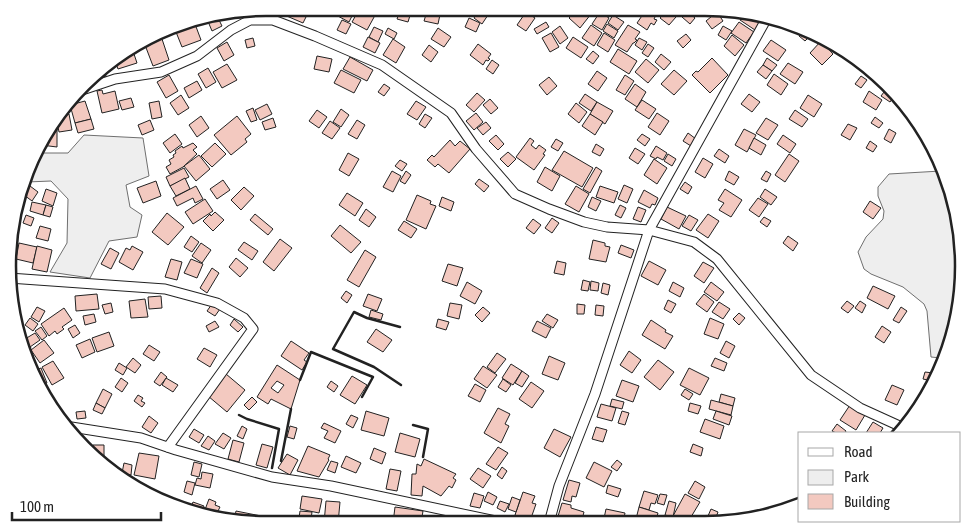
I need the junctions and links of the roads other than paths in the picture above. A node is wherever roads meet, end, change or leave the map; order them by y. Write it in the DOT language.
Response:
graph roads {
  1 [pos="764,23"];
  2 [pos="91,87"];
  3 [pos="649,230"];
  4 [pos="17,279"];
  5 [pos="898,425"];
  6 [pos="75,428"];
  7 [pos="168,447"];
  8 [pos="472,516"];
  9 [pos="551,516"];
  1 -- 3 [label="street"];
  2 -- 3 [label="street"];
  3 -- 5 [label="street"];
  3 -- 9 [label="street"];
  4 -- 7 [label="street"];
  6 -- 7 [label="street"];
  7 -- 8 [label="street"];
}
